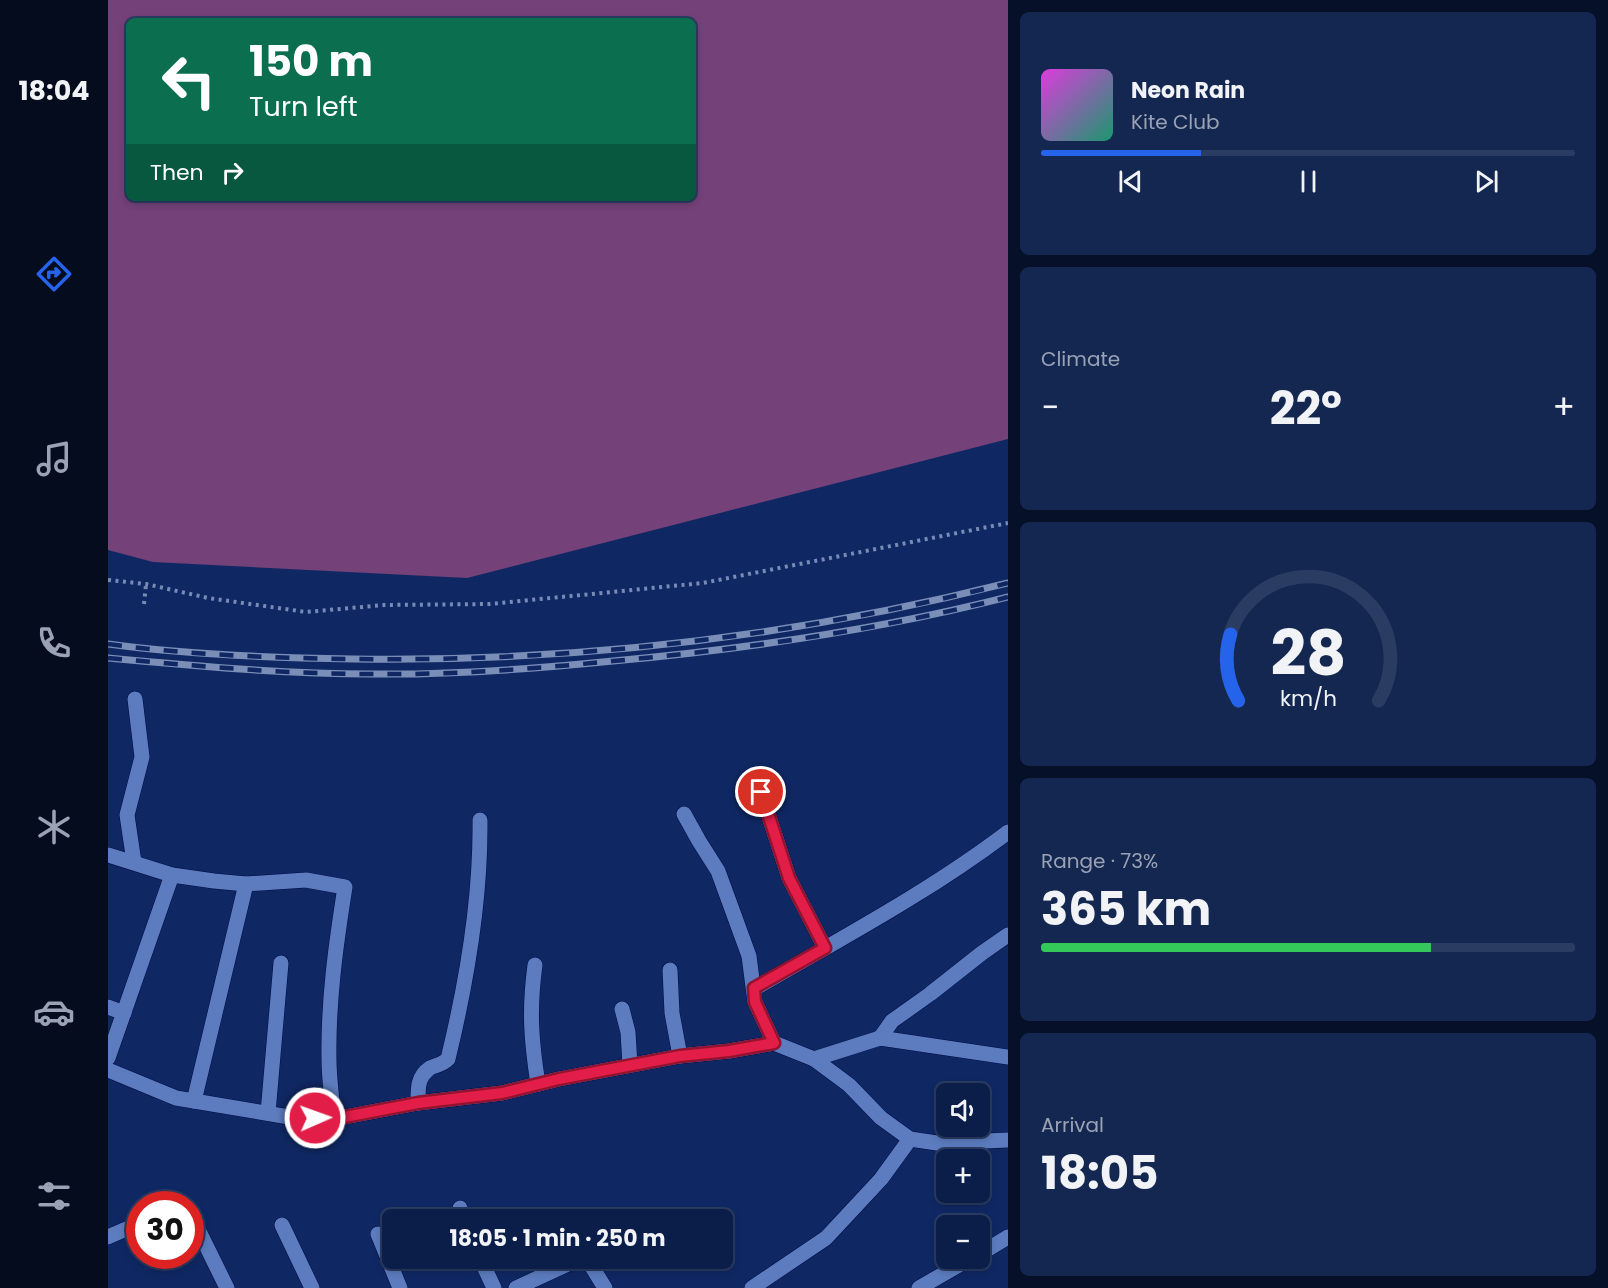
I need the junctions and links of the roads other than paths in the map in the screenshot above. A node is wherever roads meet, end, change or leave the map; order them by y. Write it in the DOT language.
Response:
graph roads {
  1 [pos="135,699"];
  2 [pos="761,792"];
  3 [pos="684,813"];
  4 [pos="480,820"];
  5 [pos="1008,832"];
  6 [pos="108,855"];
  7 [pos="134,862"];
  8 [pos="172,875"];
  9 [pos="246,884"];
  10 [pos="1005,943"];
  11 [pos="825,948"];
  12 [pos="281,963"];
  13 [pos="535,965"];
  14 [pos="670,970"];
  15 [pos="754,988"];
  16 [pos="108,1007"];
  17 [pos="622,1009"];
  18 [pos="124,1013"];
  19 [pos="880,1038"];
  20 [pos="774,1043"];
  21 [pos="680,1056"];
  22 [pos="1008,1057"];
  23 [pos="108,1058"];
  24 [pos="814,1059"];
  25 [pos="630,1065"];
  26 [pos="108,1070"];
  27 [pos="538,1084"];
  28 [pos="194,1101"];
  29 [pos="418,1103"];
  30 [pos="268,1113"];
  31 [pos="334,1119"];
  32 [pos="910,1139"];
  33 [pos="1008,1140"];
  34 [pos="282,1225"];
  35 [pos="126,1229"];
  36 [pos="378,1234"];
  37 [pos="108,1237"];
  38 [pos="1008,1238"];
  39 [pos="204,1241"];
  40 [pos="990,1248"];
  41 [pos="485,1269"];
  42 [pos="558,1269"];
  43 [pos="593,1269"];
  44 [pos="952,1269"];
  45 [pos="227,1288"];
  46 [pos="312,1288"];
  47 [pos="400,1288"];
  48 [pos="494,1288"];
  49 [pos="516,1288"];
  50 [pos="605,1288"];
  51 [pos="752,1288"];
  52 [pos="919,1288"];
  1 -- 7 [label="street"];
  2 -- 11 [label="street"];
  3 -- 15 [label="street"];
  4 -- 29 [label="street"];
  5 -- 11 [label="street"];
  6 -- 7 [label="street"];
  7 -- 8 [label="street"];
  8 -- 9 [label="street"];
  8 -- 18 [label="street"];
  9 -- 28 [label="street"];
  9 -- 31 [label="street"];
  10 -- 19 [label="street"];
  11 -- 15 [label="street"];
  12 -- 30 [label="street"];
  13 -- 27 [label="street"];
  14 -- 21 [label="street"];
  15 -- 20 [label="street"];
  16 -- 18 [label="street"];
  17 -- 25 [label="street"];
  18 -- 23 [label="street"];
  19 -- 22 [label="street"];
  19 -- 24 [label="street"];
  20 -- 21 [label="street"];
  20 -- 24 [label="street"];
  21 -- 25 [label="street"];
  24 -- 32 [label="street"];
  25 -- 27 [label="street"];
  26 -- 28 [label="street"];
  27 -- 29 [label="street"];
  28 -- 30 [label="street"];
  29 -- 31 [label="street"];
  30 -- 31 [label="street"];
  32 -- 33 [label="street"];
  32 -- 51 [label="street"];
  34 -- 46 [label="street"];
  35 -- 37 [label="street"];
  36 -- 47 [label="street"];
  38 -- 40 [label="street"];
  39 -- 45 [label="street"];
  41 -- 48 [label="street"];
  42 -- 49 [label="street"];
  43 -- 50 [label="street"];
  44 -- 52 [label="street"];
}
